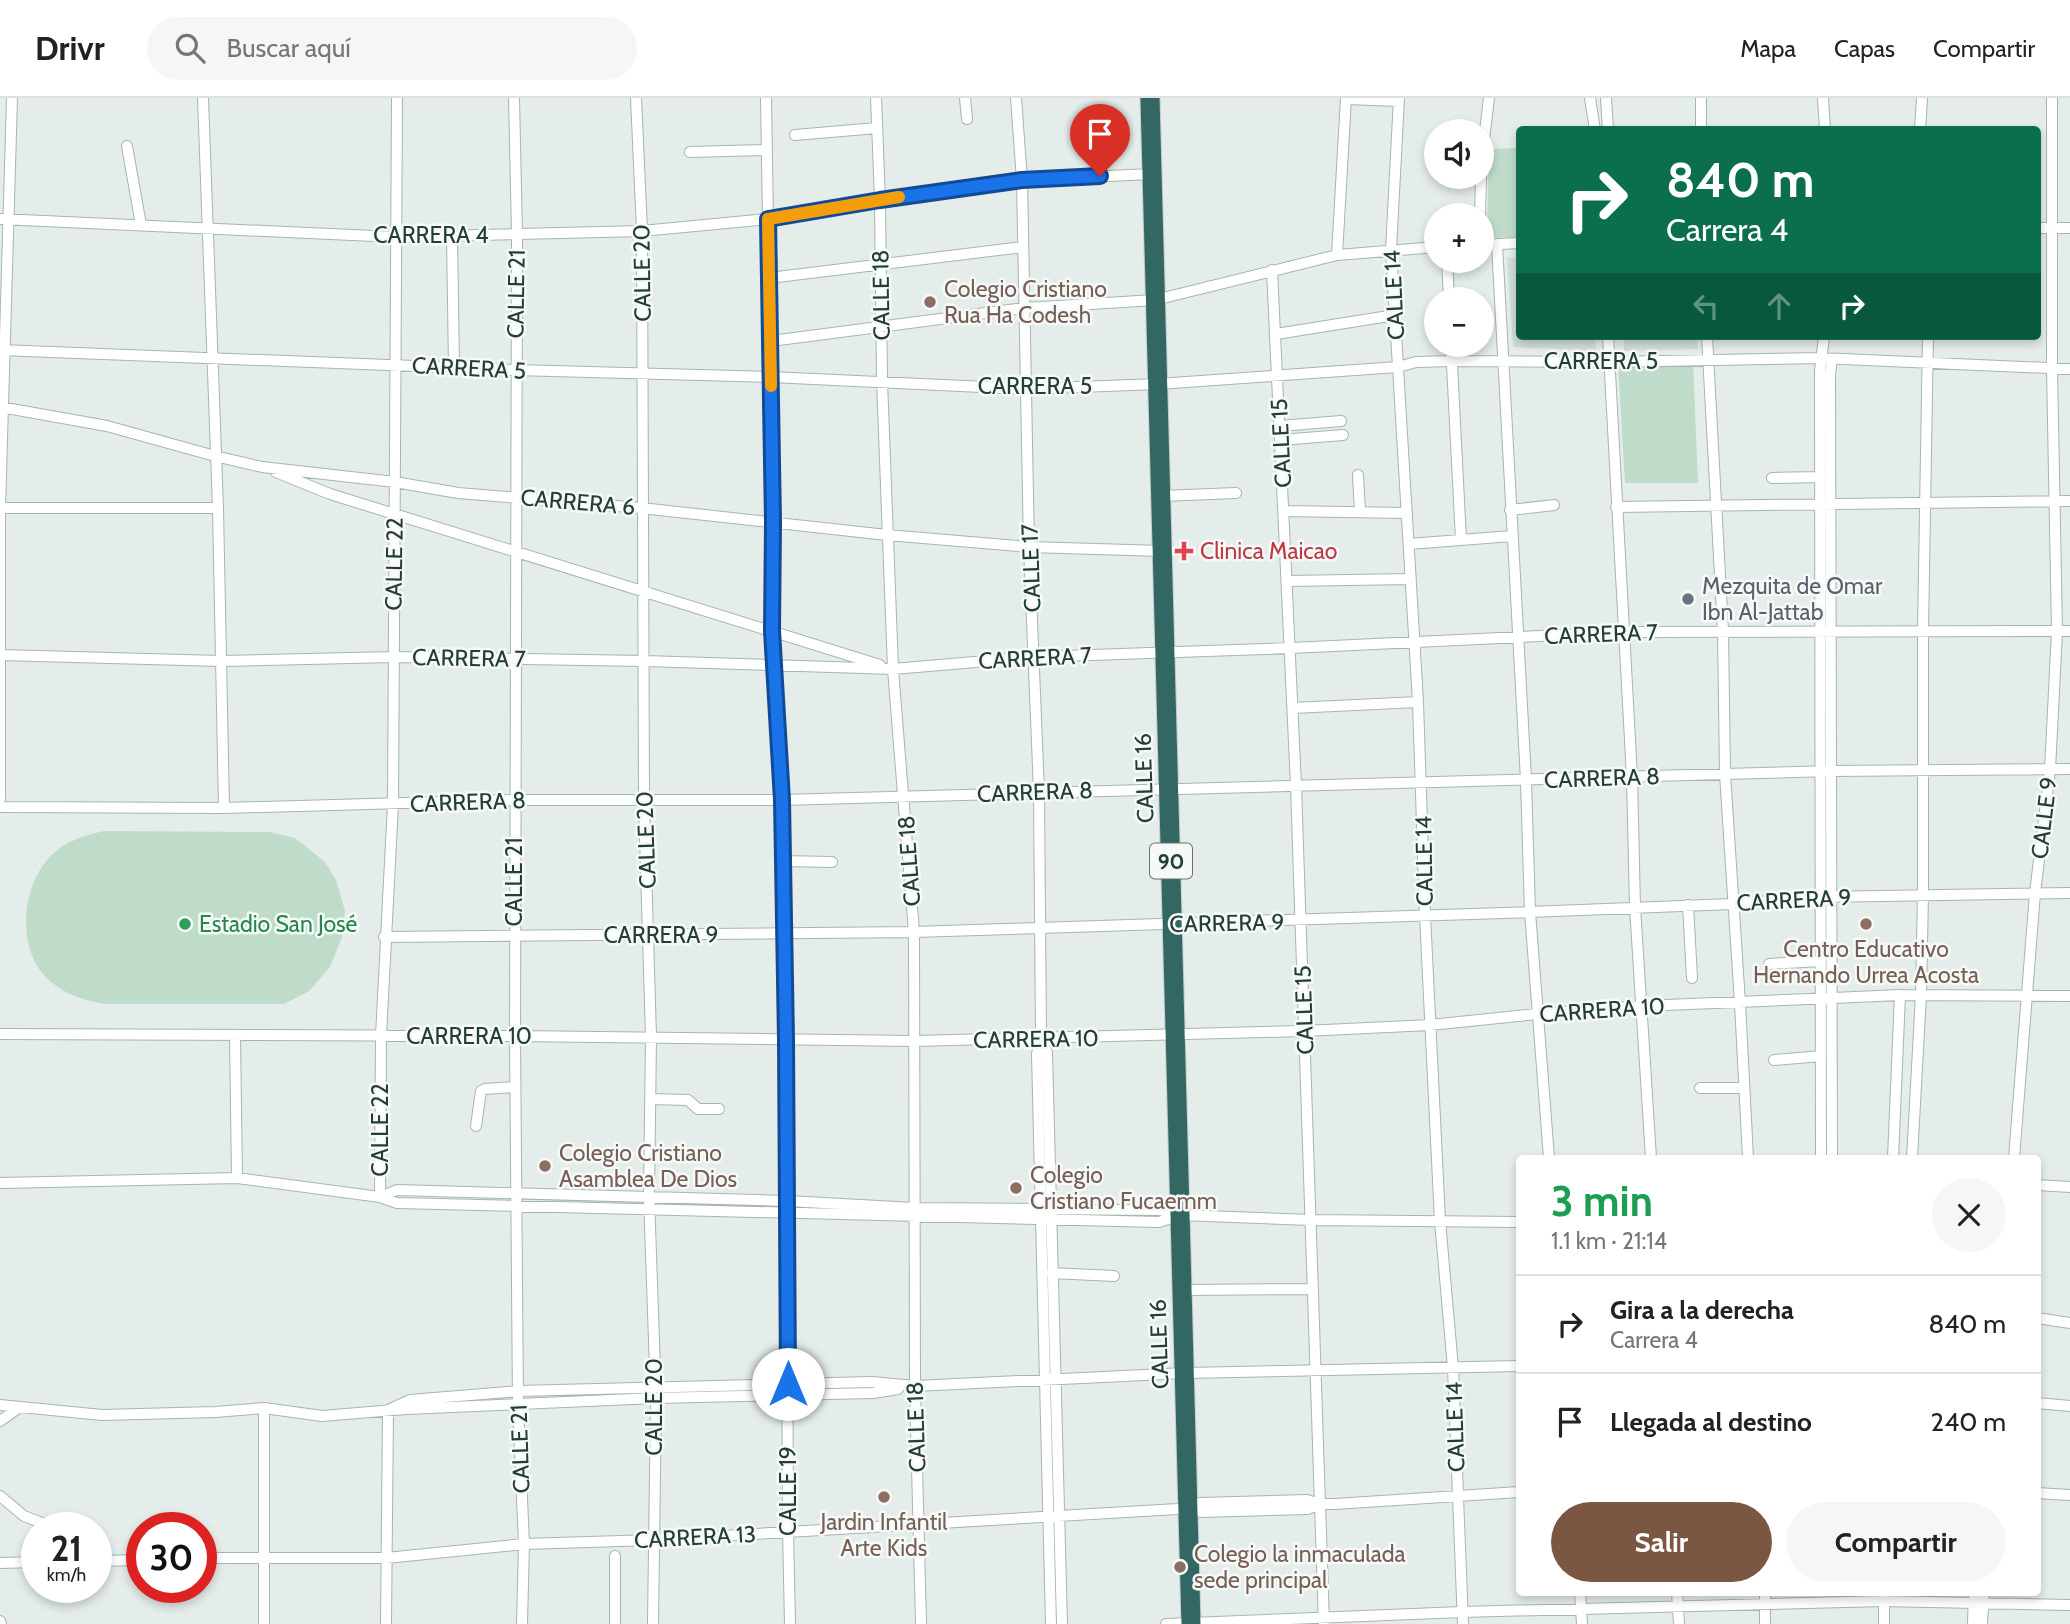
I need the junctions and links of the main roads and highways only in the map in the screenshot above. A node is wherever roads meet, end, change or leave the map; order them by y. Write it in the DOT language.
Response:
graph roads {
  1 [pos="1150,98"];
  2 [pos="1191,1623"];
  1 -- 2 [label="highway, CALLE 16 / 90"];
}
